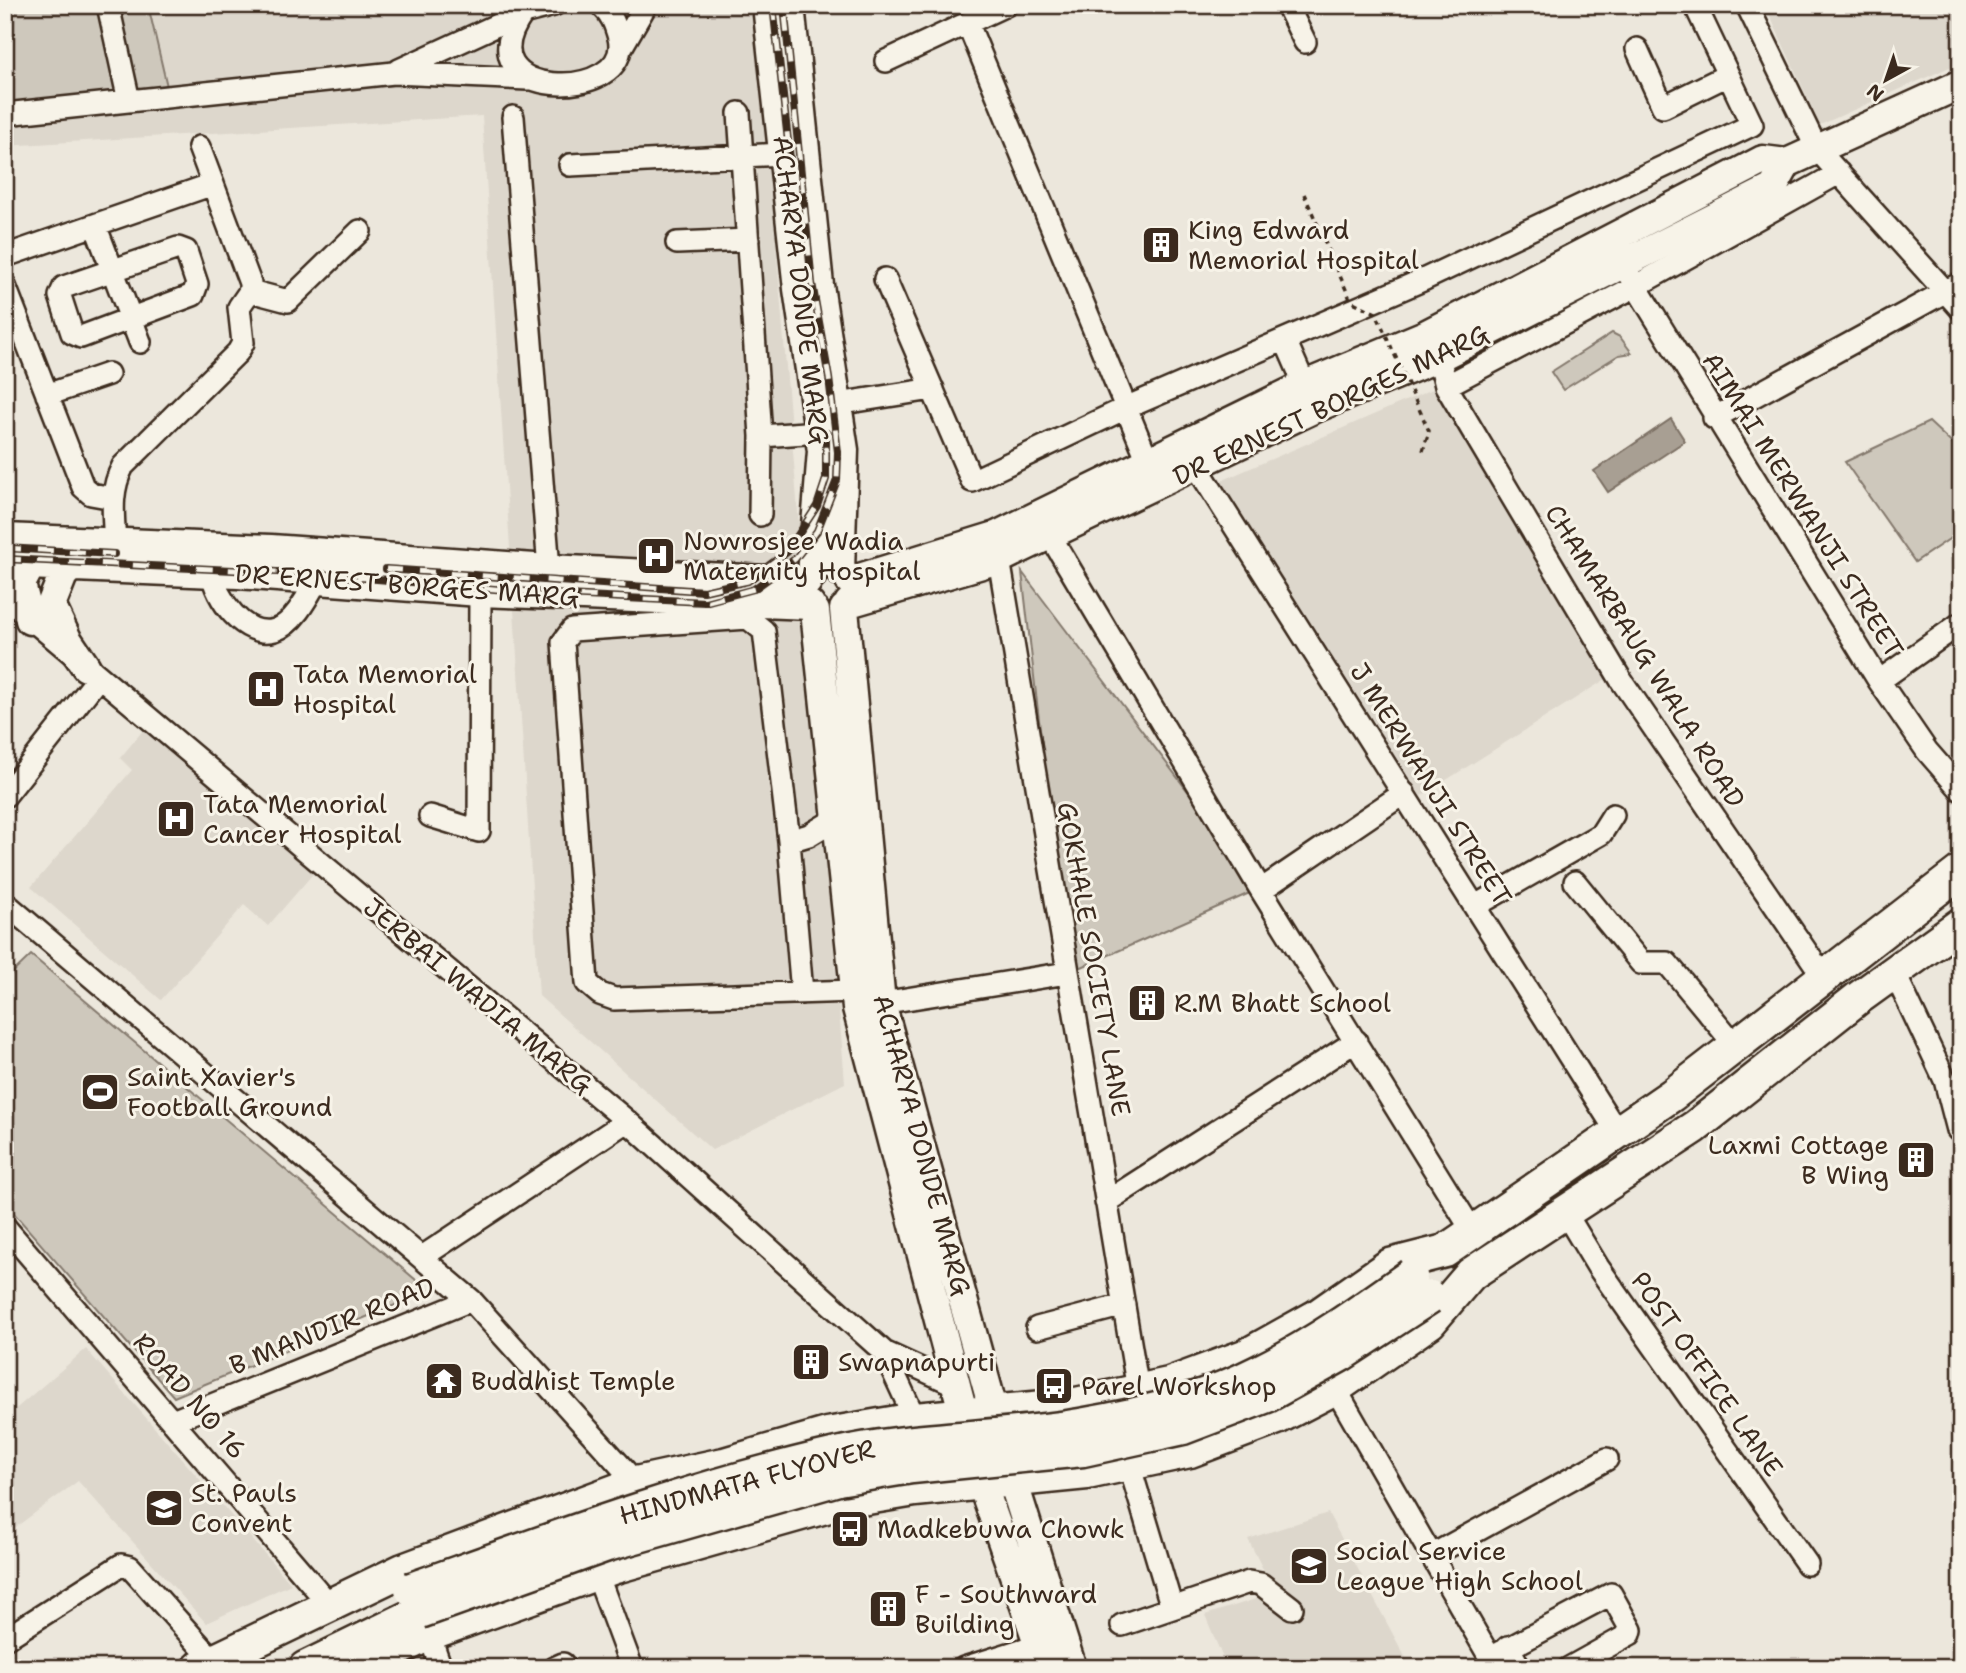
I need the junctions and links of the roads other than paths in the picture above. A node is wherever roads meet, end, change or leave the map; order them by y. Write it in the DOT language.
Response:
graph roads {
  1 [pos="108,5"];
  2 [pos="554,5"];
  3 [pos="601,5"];
  4 [pos="646,5"];
  5 [pos="767,5"];
  6 [pos="790,5"];
  7 [pos="1006,5"];
  8 [pos="1287,5"];
  9 [pos="1695,5"];
  10 [pos="1747,5"];
  11 [pos="523,13"];
  12 [pos="968,24"];
  13 [pos="1306,42"];
  14 [pos="621,48"];
  15 [pos="1637,49"];
  16 [pos="886,61"];
  17 [pos="394,73"];
  18 [pos="1728,75"];
  19 [pos="527,79"];
  20 [pos="1961,84"];
  21 [pos="129,101"];
  22 [pos="739,113"];
  23 [pos="5,114"];
  24 [pos="513,117"];
  25 [pos="199,147"];
  26 [pos="1817,149"];
  27 [pos="783,154"];
  28 [pos="742,158"];
  29 [pos="1787,163"];
  30 [pos="570,165"];
  31 [pos="1839,173"];
  32 [pos="213,184"];
  33 [pos="95,225"];
  34 [pos="360,231"];
  35 [pos="803,237"];
  36 [pos="748,240"];
  37 [pos="1609,242"];
  38 [pos="677,243"];
  39 [pos="5,256"];
  40 [pos="111,269"];
  41 [pos="1628,277"];
  42 [pos="885,279"];
  43 [pos="5,286"];
  44 [pos="1953,287"];
  45 [pos="250,291"];
  46 [pos="1961,309"];
  47 [pos="130,317"];
  48 [pos="1285,340"];
  49 [pos="140,342"];
  50 [pos="1432,346"];
  51 [pos="108,374"];
  52 [pos="1446,386"];
  53 [pos="933,389"];
  54 [pos="47,395"];
  55 [pos="1310,397"];
  56 [pos="837,404"];
  57 [pos="1128,407"];
  58 [pos="1714,418"];
  59 [pos="761,436"];
  60 [pos="829,445"];
  61 [pos="1197,467"];
  62 [pos="1145,472"];
  63 [pos="113,498"];
  64 [pos="760,514"];
  65 [pos="1044,526"];
  66 [pos="5,538"];
  67 [pos="103,540"];
  68 [pos="998,548"];
  69 [pos="27,556"];
  70 [pos="76,565"];
  71 [pos="549,569"];
  72 [pos="212,572"];
  73 [pos="416,573"];
  74 [pos="317,580"];
  75 [pos="846,591"];
  76 [pos="480,592"];
  77 [pos="811,593"];
  78 [pos="5,597"];
  79 [pos="30,620"];
  80 [pos="1961,623"];
  81 [pos="92,672"];
  82 [pos="1879,681"];
  83 [pos="1961,790"];
  84 [pos="1405,793"];
  85 [pos="5,796"];
  86 [pos="430,816"];
  87 [pos="1613,816"];
  88 [pos="837,818"];
  89 [pos="789,841"];
  90 [pos="1961,871"];
  91 [pos="1575,882"];
  92 [pos="1261,890"];
  93 [pos="5,903"];
  94 [pos="1475,906"];
  95 [pos="1958,934"];
  96 [pos="1894,972"];
  97 [pos="1067,973"];
  98 [pos="1823,976"];
  99 [pos="802,993"];
  100 [pos="864,1001"];
  101 [pos="1356,1041"];
  102 [pos="1735,1045"];
  103 [pos="627,1121"];
  104 [pos="1958,1130"];
  105 [pos="1618,1132"];
  106 [pos="1107,1202"];
  107 [pos="1566,1214"];
  108 [pos="5,1227"];
  109 [pos="1473,1232"];
  110 [pos="1445,1251"];
  111 [pos="422,1257"];
  112 [pos="1471,1274"];
  113 [pos="1420,1287"];
  114 [pos="471,1300"];
  115 [pos="1124,1305"];
  116 [pos="1037,1328"];
  117 [pos="884,1352"];
  118 [pos="1335,1388"];
  119 [pos="1138,1390"];
  120 [pos="960,1400"];
  121 [pos="1039,1406"];
  122 [pos="995,1411"];
  123 [pos="915,1419"];
  124 [pos="174,1420"];
  125 [pos="1607,1459"];
  126 [pos="1129,1464"];
  127 [pos="1047,1478"];
  128 [pos="1013,1481"];
  129 [pos="636,1483"];
  130 [pos="982,1484"];
  131 [pos="920,1490"];
  132 [pos="1431,1556"];
  133 [pos="1807,1564"];
  134 [pos="597,1574"];
  135 [pos="329,1604"];
  136 [pos="1172,1608"];
  137 [pos="1292,1608"];
  138 [pos="420,1612"];
  139 [pos="1122,1625"];
  140 [pos="5,1639"];
  141 [pos="1050,1650"];
  142 [pos="1498,1658"];
  143 [pos="205,1663"];
  144 [pos="1001,1663"];
  145 [pos="369,1666"];
  146 [pos="243,1668"];
  147 [pos="305,1668"];
  148 [pos="441,1668"];
  149 [pos="632,1668"];
  150 [pos="964,1668"];
  151 [pos="1072,1668"];
  152 [pos="1520,1668"];
  153 [pos="1569,1668"];
  1 -- 21 [label="street"];
  2 -- 11 [label="street"];
  3 -- 14 [label="street"];
  4 -- 14 [label="street"];
  5 -- 27 [label="main road, ACHARYA DONDE MARG"];
  6 -- 35 [label="main road, ACHARYA DONDE MARG"];
  7 -- 12 [label="street"];
  8 -- 13 [label="street"];
  9 -- 18 [label="street"];
  10 -- 26 [label="street"];
  11 -- 17 [label="street"];
  11 -- 19 [label="street"];
  12 -- 16 [label="street"];
  12 -- 57 [label="street"];
  14 -- 19 [label="street"];
  15 -- 18 [label="street"];
  17 -- 19 [label="street"];
  17 -- 21 [label="street"];
  18 -- 48 [label="street"];
  20 -- 26 [label="main road, DR ERNEST BORGES MARG"];
  21 -- 23 [label="street"];
  22 -- 28 [label="street"];
  24 -- 71 [label="street"];
  25 -- 32 [label="street"];
  26 -- 29 [label="main road, DR ERNEST BORGES MARG"];
  26 -- 31 [label="street"];
  27 -- 28 [label="street"];
  27 -- 35 [label="main road, ACHARYA DONDE MARG"];
  28 -- 30 [label="street"];
  28 -- 36 [label="street"];
  29 -- 37 [label="main road, DR ERNEST BORGES MARG"];
  29 -- 41 [label="main road, DR ERNEST BORGES MARG"];
  31 -- 41 [label="street"];
  31 -- 44 [label="street"];
  32 -- 33 [label="street"];
  32 -- 45 [label="street"];
  33 -- 39 [label="street"];
  33 -- 40 [label="street"];
  34 -- 45 [label="street"];
  35 -- 56 [label="main road, ACHARYA DONDE MARG"];
  35 -- 60 [label="main road, ACHARYA DONDE MARG"];
  36 -- 38 [label="street"];
  36 -- 59 [label="street"];
  37 -- 41 [label="street, AIMAI MERWANJI STREET"];
  37 -- 50 [label="main road, DR ERNEST BORGES MARG"];
  40 -- 47 [label="street"];
  40 -- 47 [label="street"];
  40 -- 47 [label="street"];
  41 -- 50 [label="main road, DR ERNEST BORGES MARG"];
  41 -- 52 [label="street"];
  41 -- 58 [label="street, AIMAI MERWANJI STREET"];
  42 -- 53 [label="street"];
  43 -- 54 [label="street"];
  44 -- 46 [label="street"];
  44 -- 58 [label="street"];
  45 -- 63 [label="street"];
  47 -- 49 [label="street"];
  48 -- 55 [label="street"];
  48 -- 57 [label="street"];
  50 -- 52 [label="street, CHAMARBAUG WALA ROAD"];
  50 -- 55 [label="main road, DR ERNEST BORGES MARG"];
  51 -- 54 [label="street"];
  52 -- 98 [label="street, CHAMARBAUG WALA ROAD"];
  53 -- 56 [label="street"];
  53 -- 57 [label="street"];
  54 -- 63 [label="street"];
  55 -- 61 [label="main road, DR ERNEST BORGES MARG"];
  55 -- 62 [label="main road, DR ERNEST BORGES MARG"];
  56 -- 60 [label="main road, ACHARYA DONDE MARG"];
  57 -- 62 [label="street"];
  58 -- 82 [label="street, AIMAI MERWANJI STREET"];
  59 -- 60 [label="street"];
  59 -- 64 [label="street"];
  60 -- 75 [label="main road, ACHARYA DONDE MARG"];
  60 -- 77 [label="main road, ACHARYA DONDE MARG"];
  61 -- 62 [label="main road, DR ERNEST BORGES MARG"];
  61 -- 84 [label="street, J MERWANJI STREET"];
  62 -- 65 [label="main road, DR ERNEST BORGES MARG"];
  63 -- 67 [label="street"];
  65 -- 68 [label="main road, DR ERNEST BORGES MARG"];
  65 -- 92 [label="street"];
  66 -- 69 [label="main road"];
  67 -- 69 [label="main road, DR ERNEST BORGES MARG"];
  67 -- 70 [label="main road"];
  67 -- 73 [label="main road, DR ERNEST BORGES MARG"];
  68 -- 75 [label="main road, DR ERNEST BORGES MARG"];
  68 -- 97 [label="street, GOKHALE SOCIETY LANE"];
  69 -- 70 [label="main road, DR ERNEST BORGES MARG"];
  69 -- 79 [label="main road"];
  70 -- 72 [label="main road, DR ERNEST BORGES MARG"];
  70 -- 81 [label="main road"];
  71 -- 73 [label="main road, DR ERNEST BORGES MARG"];
  71 -- 77 [label="main road, DR ERNEST BORGES MARG"];
  72 -- 74 [label="main road, DR ERNEST BORGES MARG"];
  72 -- 74 [label="street"];
  73 -- 74 [label="main road, DR ERNEST BORGES MARG"];
  73 -- 76 [label="main road, DR ERNEST BORGES MARG"];
  75 -- 77 [label="main road"];
  75 -- 77 [label="main road"];
  75 -- 100 [label="main road, ACHARYA DONDE MARG"];
  76 -- 77 [label="main road, DR ERNEST BORGES MARG"];
  76 -- 86 [label="street"];
  77 -- 88 [label="main road, ACHARYA DONDE MARG"];
  78 -- 79 [label="street, JERBAI WADIA MARG"];
  79 -- 81 [label="street, JERBAI WADIA MARG"];
  80 -- 82 [label="street"];
  81 -- 85 [label="street"];
  81 -- 103 [label="street, JERBAI WADIA MARG"];
  82 -- 83 [label="street, AIMAI MERWANJI STREET"];
  84 -- 92 [label="street"];
  84 -- 94 [label="street, J MERWANJI STREET"];
  87 -- 94 [label="street"];
  88 -- 89 [label="street"];
  88 -- 100 [label="main road, ACHARYA DONDE MARG"];
  89 -- 99 [label="street"];
  89 -- 99 [label="street"];
  90 -- 98 [label="highway, HINDMATA FLYOVER"];
  91 -- 102 [label="street"];
  92 -- 101 [label="street"];
  93 -- 111 [label="street"];
  94 -- 105 [label="street, J MERWANJI STREET"];
  95 -- 96 [label="highway"];
  96 -- 104 [label="street"];
  96 -- 107 [label="highway"];
  97 -- 100 [label="street"];
  97 -- 106 [label="street, GOKHALE SOCIETY LANE"];
  98 -- 102 [label="highway, HINDMATA FLYOVER"];
  99 -- 100 [label="street"];
  100 -- 120 [label="main road, ACHARYA DONDE MARG"];
  100 -- 122 [label="main road, ACHARYA DONDE MARG"];
  101 -- 106 [label="street"];
  101 -- 109 [label="street"];
  102 -- 105 [label="highway, HINDMATA FLYOVER"];
  103 -- 111 [label="street"];
  103 -- 117 [label="street, JERBAI WADIA MARG"];
  105 -- 109 [label="highway, HINDMATA FLYOVER"];
  106 -- 115 [label="street, GOKHALE SOCIETY LANE"];
  107 -- 112 [label="highway"];
  107 -- 133 [label="street, POST OFFICE LANE"];
  108 -- 124 [label="street, ROAD NO 16"];
  109 -- 110 [label="highway, HINDMATA FLYOVER"];
  110 -- 113 [label="highway, HINDMATA FLYOVER"];
  110 -- 119 [label="highway"];
  111 -- 114 [label="street"];
  112 -- 113 [label="highway, HINDMATA FLYOVER"];
  112 -- 118 [label="highway"];
  113 -- 138 [label="highway, HINDMATA FLYOVER, bridge"];
  114 -- 124 [label="street, B MANDIR ROAD"];
  114 -- 129 [label="street"];
  115 -- 116 [label="street"];
  115 -- 119 [label="street, GOKHALE SOCIETY LANE"];
  117 -- 120 [label="street, JERBAI WADIA MARG"];
  117 -- 123 [label="street"];
  118 -- 126 [label="highway"];
  118 -- 132 [label="street"];
  119 -- 121 [label="highway"];
  120 -- 122 [label="highway"];
  120 -- 123 [label="highway"];
  120 -- 130 [label="main road, ACHARYA DONDE MARG"];
  121 -- 122 [label="highway"];
  121 -- 127 [label="highway"];
  122 -- 128 [label="main road, ACHARYA DONDE MARG"];
  123 -- 129 [label="highway"];
  123 -- 131 [label="street"];
  124 -- 135 [label="street, ROAD NO 16"];
  125 -- 132 [label="street"];
  126 -- 127 [label="highway"];
  126 -- 136 [label="street"];
  127 -- 128 [label="highway"];
  128 -- 130 [label="highway"];
  128 -- 141 [label="main road, ACHARYA DONDE MARG"];
  129 -- 135 [label="highway"];
  130 -- 131 [label="highway"];
  130 -- 141 [label="main road, ACHARYA DONDE MARG"];
  131 -- 134 [label="highway"];
  132 -- 142 [label="street"];
  134 -- 138 [label="highway"];
  134 -- 149 [label="street"];
  135 -- 143 [label="highway"];
  136 -- 137 [label="street"];
  136 -- 139 [label="street"];
  138 -- 145 [label="highway"];
  138 -- 146 [label="highway, HINDMATA FLYOVER"];
  138 -- 147 [label="highway, HINDMATA FLYOVER"];
  138 -- 148 [label="street"];
  140 -- 143 [label="street"];
  141 -- 144 [label="street"];
  141 -- 151 [label="main road, ACHARYA DONDE MARG"];
  142 -- 152 [label="street"];
  142 -- 153 [label="street"];
  144 -- 150 [label="street"];
}
